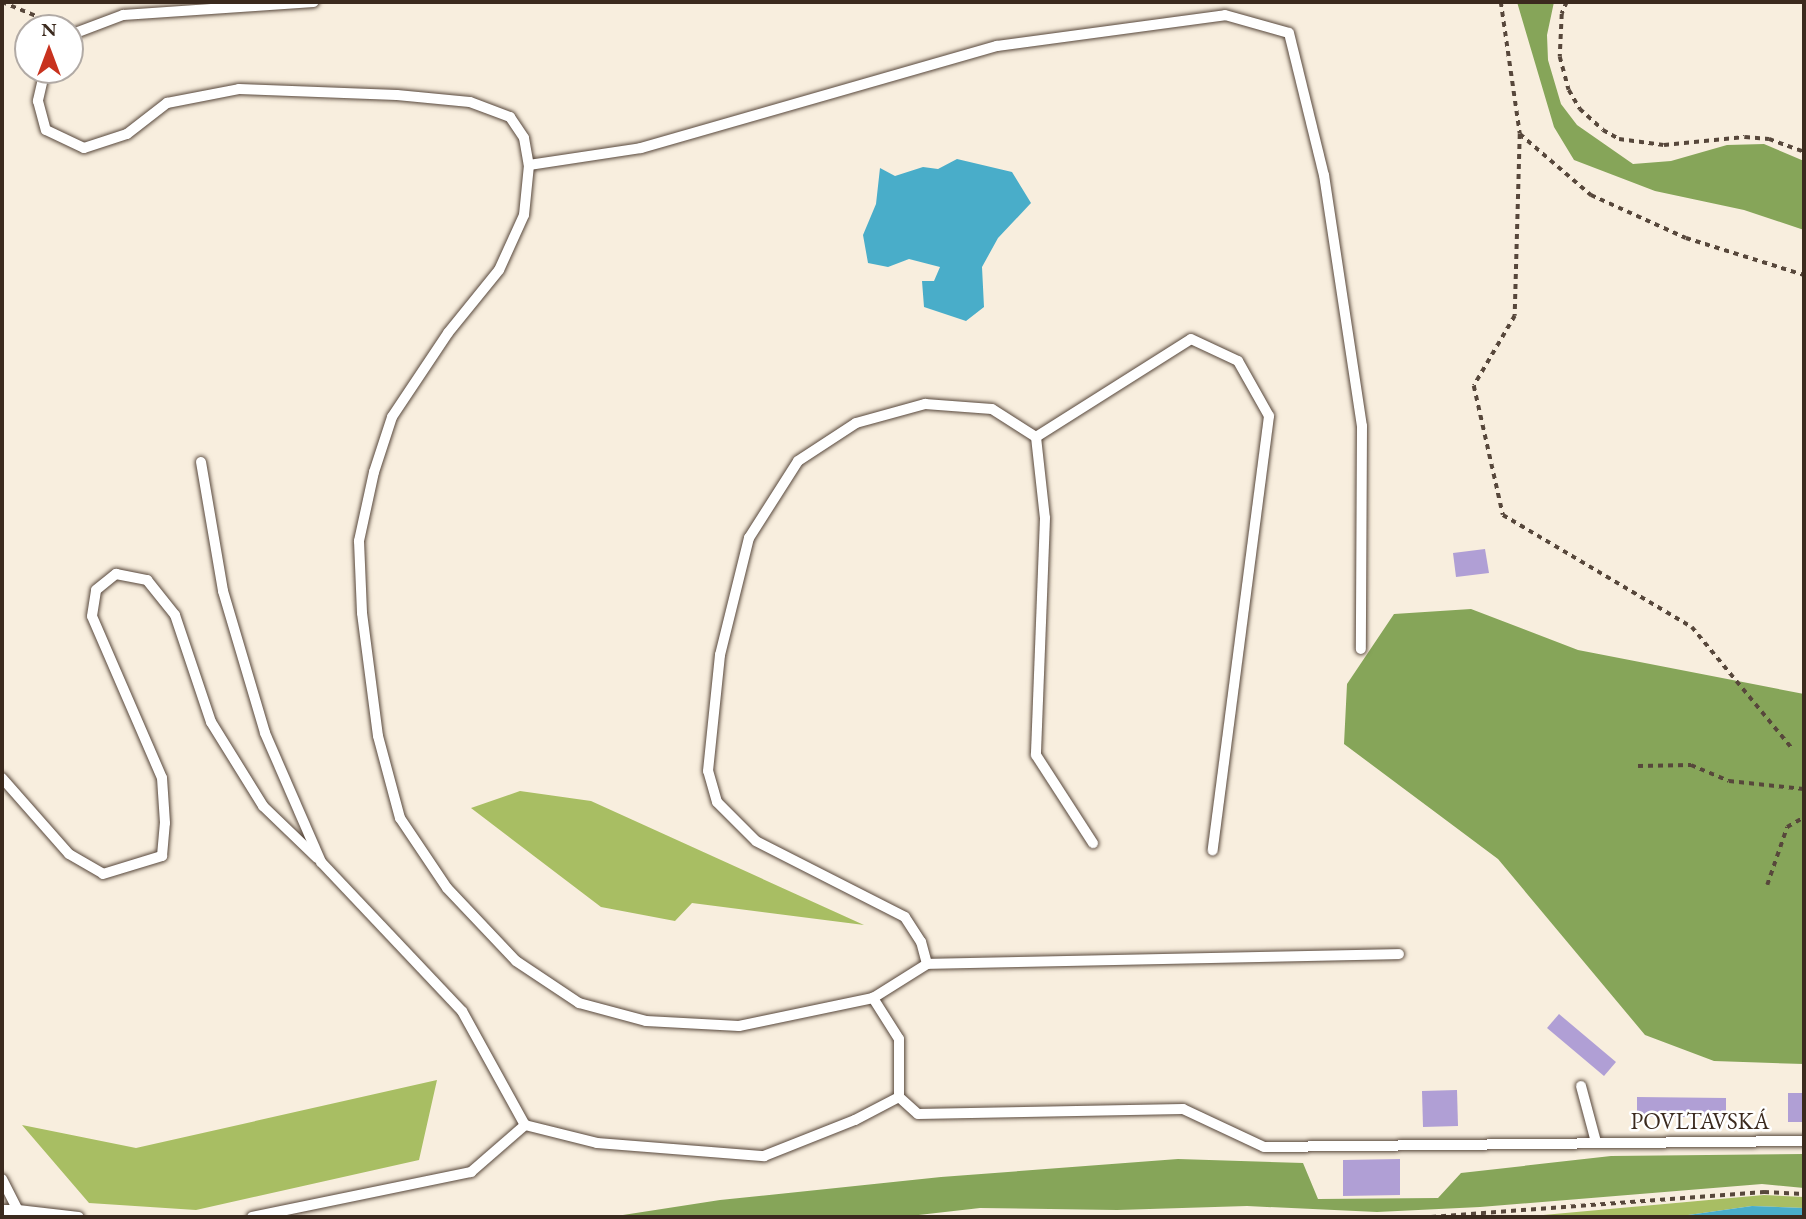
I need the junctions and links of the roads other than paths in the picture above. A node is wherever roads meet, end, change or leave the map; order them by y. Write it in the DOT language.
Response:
graph roads {
  1 [pos="314,2"];
  2 [pos="84,30"];
  3 [pos="42,84"];
  4 [pos="529,165"];
  5 [pos="1036,436"];
  6 [pos="201,462"];
  7 [pos="1361,649"];
  8 [pos="2,778"];
  9 [pos="1093,843"];
  10 [pos="1213,850"];
  11 [pos="321,862"];
  12 [pos="1399,954"];
  13 [pos="927,964"];
  14 [pos="873,998"];
  15 [pos="1581,1086"];
  16 [pos="899,1097"];
  17 [pos="525,1125"];
  18 [pos="1596,1142"];
  19 [pos="1804,1142"];
  20 [pos="2,1179"];
  21 [pos="2,1210"];
  22 [pos="18,1210"];
  23 [pos="79,1217"];
  24 [pos="252,1217"];
  1 -- 2 [label="lane"];
  3 -- 4 [label="lane"];
  4 -- 7 [label="lane"];
  4 -- 14 [label="lane"];
  5 -- 9 [label="lane"];
  5 -- 10 [label="lane"];
  5 -- 13 [label="lane"];
  6 -- 11 [label="lane"];
  8 -- 11 [label="lane"];
  11 -- 17 [label="lane"];
  12 -- 13 [label="lane"];
  13 -- 14 [label="lane"];
  14 -- 16 [label="lane"];
  15 -- 18 [label="lane"];
  16 -- 17 [label="lane"];
  16 -- 18 [label="lane, POVLTAVSKÁ"];
  17 -- 24 [label="lane"];
  18 -- 19 [label="lane, POVLTAVSKÁ"];
  20 -- 22 [label="lane"];
  21 -- 22 [label="lane"];
  22 -- 23 [label="lane"];
}
